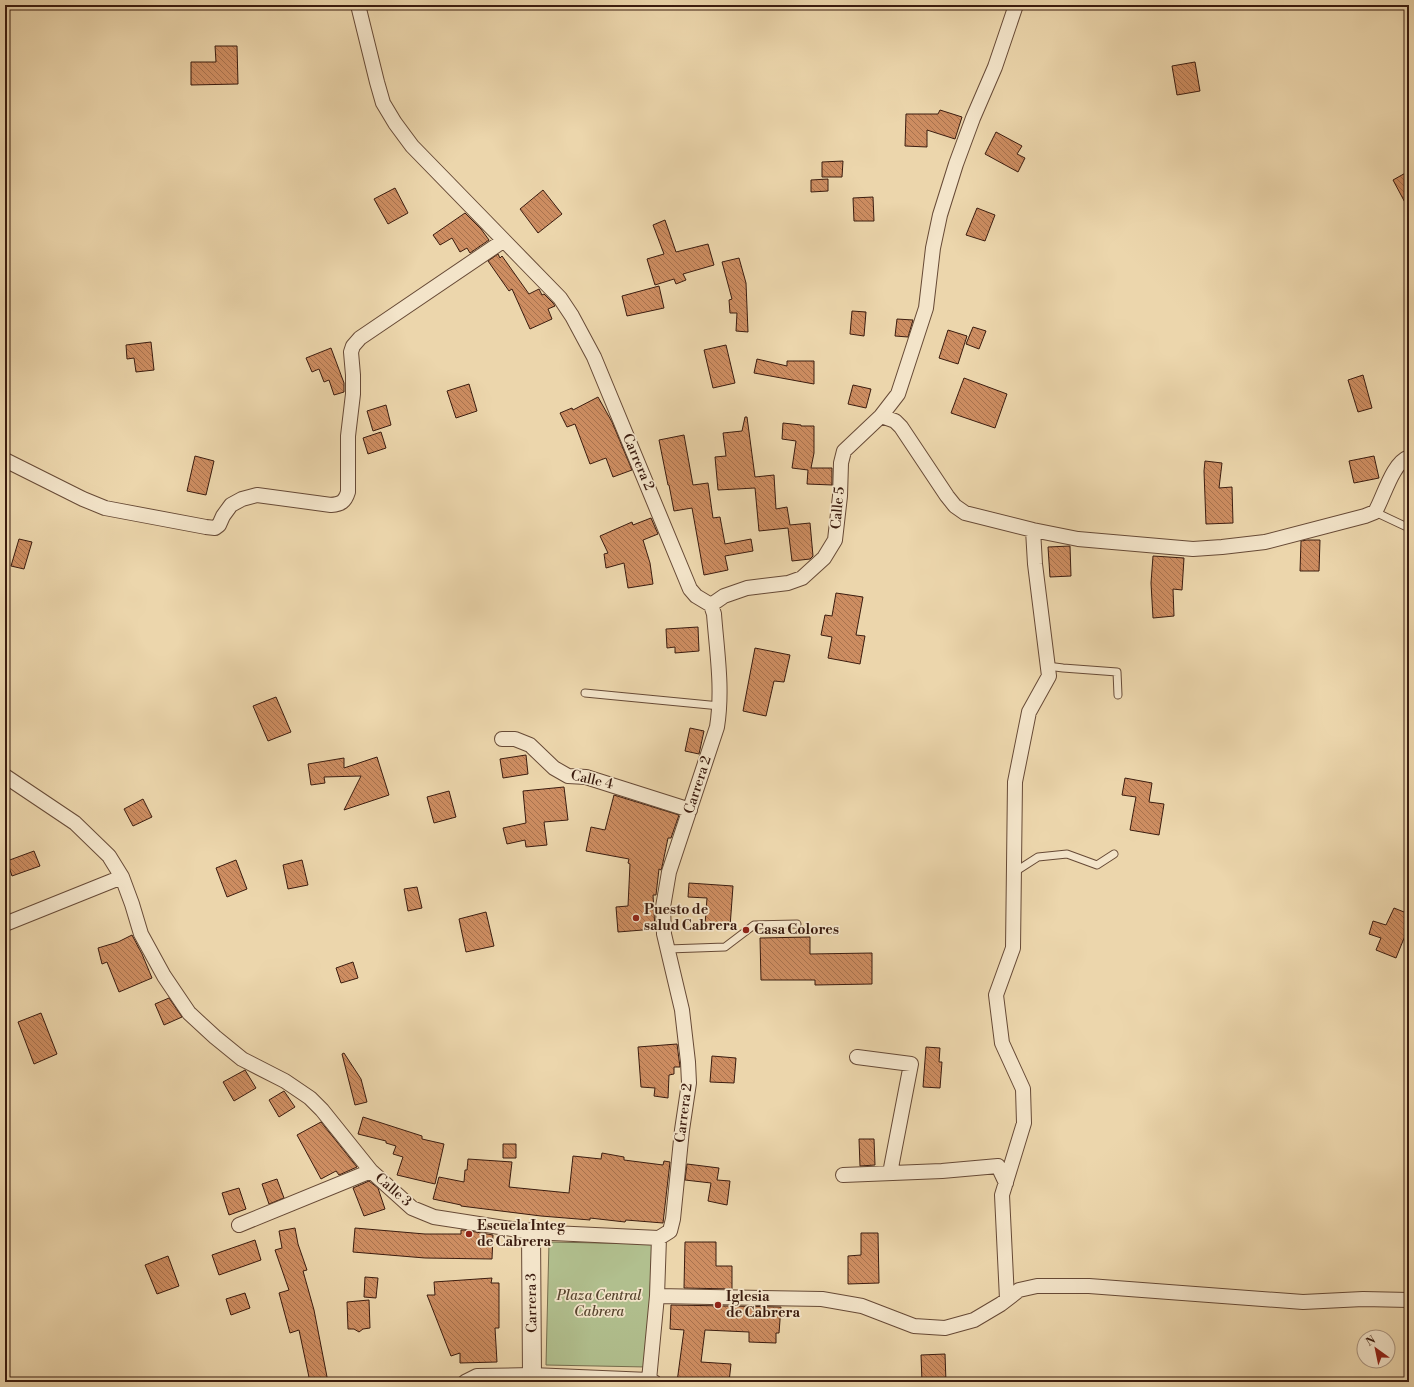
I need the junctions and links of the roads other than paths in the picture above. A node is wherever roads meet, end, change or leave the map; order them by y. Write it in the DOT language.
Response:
graph roads {
  1 [pos="358,5"];
  2 [pos="1016,5"];
  3 [pos="503,241"];
  4 [pos="881,416"];
  5 [pos="1409,457"];
  6 [pos="5,460"];
  7 [pos="1375,512"];
  8 [pos="1409,528"];
  9 [pos="1033,530"];
  10 [pos="711,605"];
  11 [pos="1047,666"];
  12 [pos="585,693"];
  13 [pos="1118,695"];
  14 [pos="720,706"];
  15 [pos="502,739"];
  16 [pos="5,776"];
  17 [pos="690,810"];
  18 [pos="1114,854"];
  19 [pos="1013,873"];
  20 [pos="122,878"];
  21 [pos="5,924"];
  22 [pos="797,924"];
  23 [pos="668,949"];
  24 [pos="857,1057"];
  25 [pos="371,1171"];
  26 [pos="890,1173"];
  27 [pos="843,1175"];
  28 [pos="1006,1183"];
  29 [pos="239,1225"];
  30 [pos="531,1232"];
  31 [pos="659,1238"];
  32 [pos="657,1296"];
  33 [pos="1007,1299"];
  34 [pos="1409,1300"];
  35 [pos="531,1378"];
  36 [pos="652,1381"];
  37 [pos="465,1382"];
  1 -- 3 [label="street, Carrera 2"];
  2 -- 4 [label="street, Calle 5"];
  3 -- 6 [label="street"];
  3 -- 10 [label="street, Carrera 2"];
  4 -- 9 [label="street"];
  4 -- 10 [label="street, Calle 5"];
  5 -- 7 [label="street"];
  7 -- 8 [label="lane"];
  7 -- 9 [label="street"];
  9 -- 11 [label="street"];
  10 -- 14 [label="street, Carrera 2"];
  11 -- 13 [label="lane"];
  11 -- 19 [label="street"];
  12 -- 14 [label="lane"];
  14 -- 17 [label="street, Carrera 2"];
  15 -- 17 [label="street, Calle 4"];
  16 -- 20 [label="street, Calle 3"];
  17 -- 23 [label="street, Carrera 2"];
  18 -- 19 [label="lane"];
  19 -- 28 [label="street"];
  20 -- 21 [label="street"];
  20 -- 25 [label="street, Calle 3"];
  22 -- 23 [label="lane"];
  23 -- 31 [label="street, Carrera 2"];
  24 -- 26 [label="street"];
  25 -- 29 [label="street"];
  25 -- 30 [label="street, Calle 3"];
  26 -- 27 [label="street"];
  26 -- 28 [label="street"];
  28 -- 33 [label="street"];
  30 -- 31 [label="street, Calle 3"];
  30 -- 35 [label="street, Carrera 3"];
  31 -- 32 [label="street"];
  32 -- 33 [label="street"];
  32 -- 36 [label="street"];
  33 -- 34 [label="street"];
  35 -- 36 [label="street"];
  35 -- 37 [label="street"];
}
